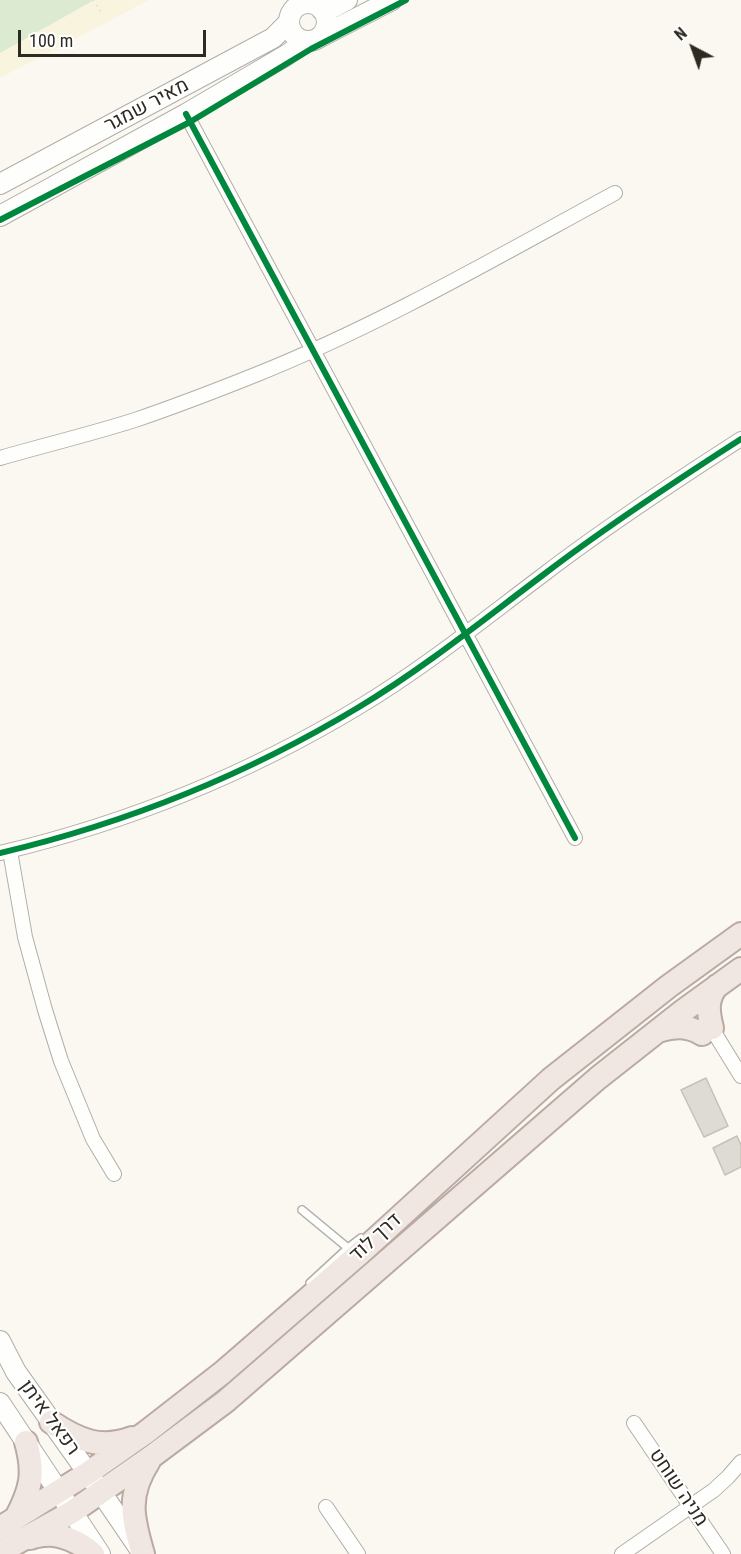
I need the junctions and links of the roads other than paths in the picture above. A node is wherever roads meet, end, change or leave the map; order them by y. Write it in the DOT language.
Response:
graph roads {
  1 [pos="347,0"];
  2 [pos="392,0"];
  3 [pos="316,5"];
  4 [pos="290,12"];
  5 [pos="314,39"];
  6 [pos="186,114"];
  7 [pos="0,184"];
  8 [pos="615,193"];
  9 [pos="1,212"];
  10 [pos="313,350"];
  11 [pos="741,439"];
  12 [pos="0,458"];
  13 [pos="465,635"];
  14 [pos="575,838"];
  15 [pos="5,852"];
  16 [pos="741,934"];
  17 [pos="741,969"];
  18 [pos="717,986"];
  19 [pos="680,998"];
  20 [pos="658,1030"];
  21 [pos="707,1031"];
  22 [pos="740,1073"];
  23 [pos="114,1174"];
  24 [pos="416,1203"];
  25 [pos="302,1210"];
  26 [pos="377,1226"];
  27 [pos="367,1233"];
  28 [pos="348,1248"];
  29 [pos="273,1329"];
  30 [pos="0,1341"];
  31 [pos="0,1403"];
  32 [pos="51,1422"];
  33 [pos="634,1423"];
  34 [pos="145,1433"];
  35 [pos="26,1442"];
  36 [pos="151,1456"];
  37 [pos="741,1462"];
  38 [pos="88,1473"];
  39 [pos="59,1491"];
  40 [pos="101,1492"];
  41 [pos="690,1506"];
  42 [pos="326,1507"];
  43 [pos="72,1512"];
  44 [pos="8,1523"];
  45 [pos="22,1540"];
  46 [pos="0,1552"];
  47 [pos="93,1554"];
  48 [pos="100,1554"];
  49 [pos="143,1554"];
  50 [pos="358,1554"];
  51 [pos="622,1554"];
  52 [pos="723,1554"];
  1 -- 3 [label="street"];
  2 -- 5 [label="street, מאיר שמגר"];
  3 -- 4 [label="street"];
  3 -- 5 [label="street"];
  4 -- 5 [label="street"];
  4 -- 7 [label="street, מאיר שמגר"];
  5 -- 6 [label="street, מאיר שמגר"];
  6 -- 9 [label="street, מאיר שמגר"];
  6 -- 10 [label="street"];
  8 -- 10 [label="street"];
  10 -- 12 [label="street"];
  10 -- 13 [label="street"];
  11 -- 13 [label="street"];
  13 -- 14 [label="street"];
  13 -- 15 [label="street"];
  15 -- 23 [label="street"];
  16 -- 19 [label="main road, דרך לוד"];
  17 -- 18 [label="main road, דרך לוד"];
  18 -- 19 [label="main road, דרך לוד"];
  18 -- 21 [label="main road"];
  19 -- 20 [label="main road, דרך לוד"];
  19 -- 21 [label="street"];
  19 -- 24 [label="main road, דרך לוד"];
  20 -- 21 [label="main road"];
  20 -- 36 [label="main road, דרך לוד"];
  21 -- 22 [label="street"];
  24 -- 26 [label="lane"];
  24 -- 29 [label="main road, דרך לוד"];
  25 -- 28 [label="lane"];
  27 -- 28 [label="lane"];
  28 -- 29 [label="lane"];
  29 -- 34 [label="main road, דרך לוד"];
  30 -- 32 [label="street, רפאל איתן"];
  31 -- 35 [label="street, רפאל איתן"];
  32 -- 34 [label="main road"];
  32 -- 38 [label="street, רפאל איתן"];
  33 -- 41 [label="street, מניה שוחט"];
  34 -- 38 [label="main road, דרך לוד"];
  35 -- 39 [label="street, רפאל איתן"];
  35 -- 44 [label="main road"];
  36 -- 40 [label="main road, דרך לוד"];
  36 -- 49 [label="main road"];
  37 -- 41 [label="street"];
  38 -- 39 [label="main road, דרך לוד"];
  38 -- 40 [label="street, רפאל איתן"];
  39 -- 43 [label="street, רפאל איתן"];
  39 -- 44 [label="main road, דרך לוד"];
  40 -- 43 [label="main road, דרך לוד"];
  40 -- 49 [label="street, רפאל איתן"];
  41 -- 51 [label="street"];
  41 -- 52 [label="street, מניה שוחט"];
  42 -- 50 [label="street"];
  43 -- 45 [label="main road, דרך לוד"];
  43 -- 48 [label="street, רפאל איתן"];
  45 -- 46 [label="main road, דרך לוד"];
  45 -- 47 [label="main road"];
}
